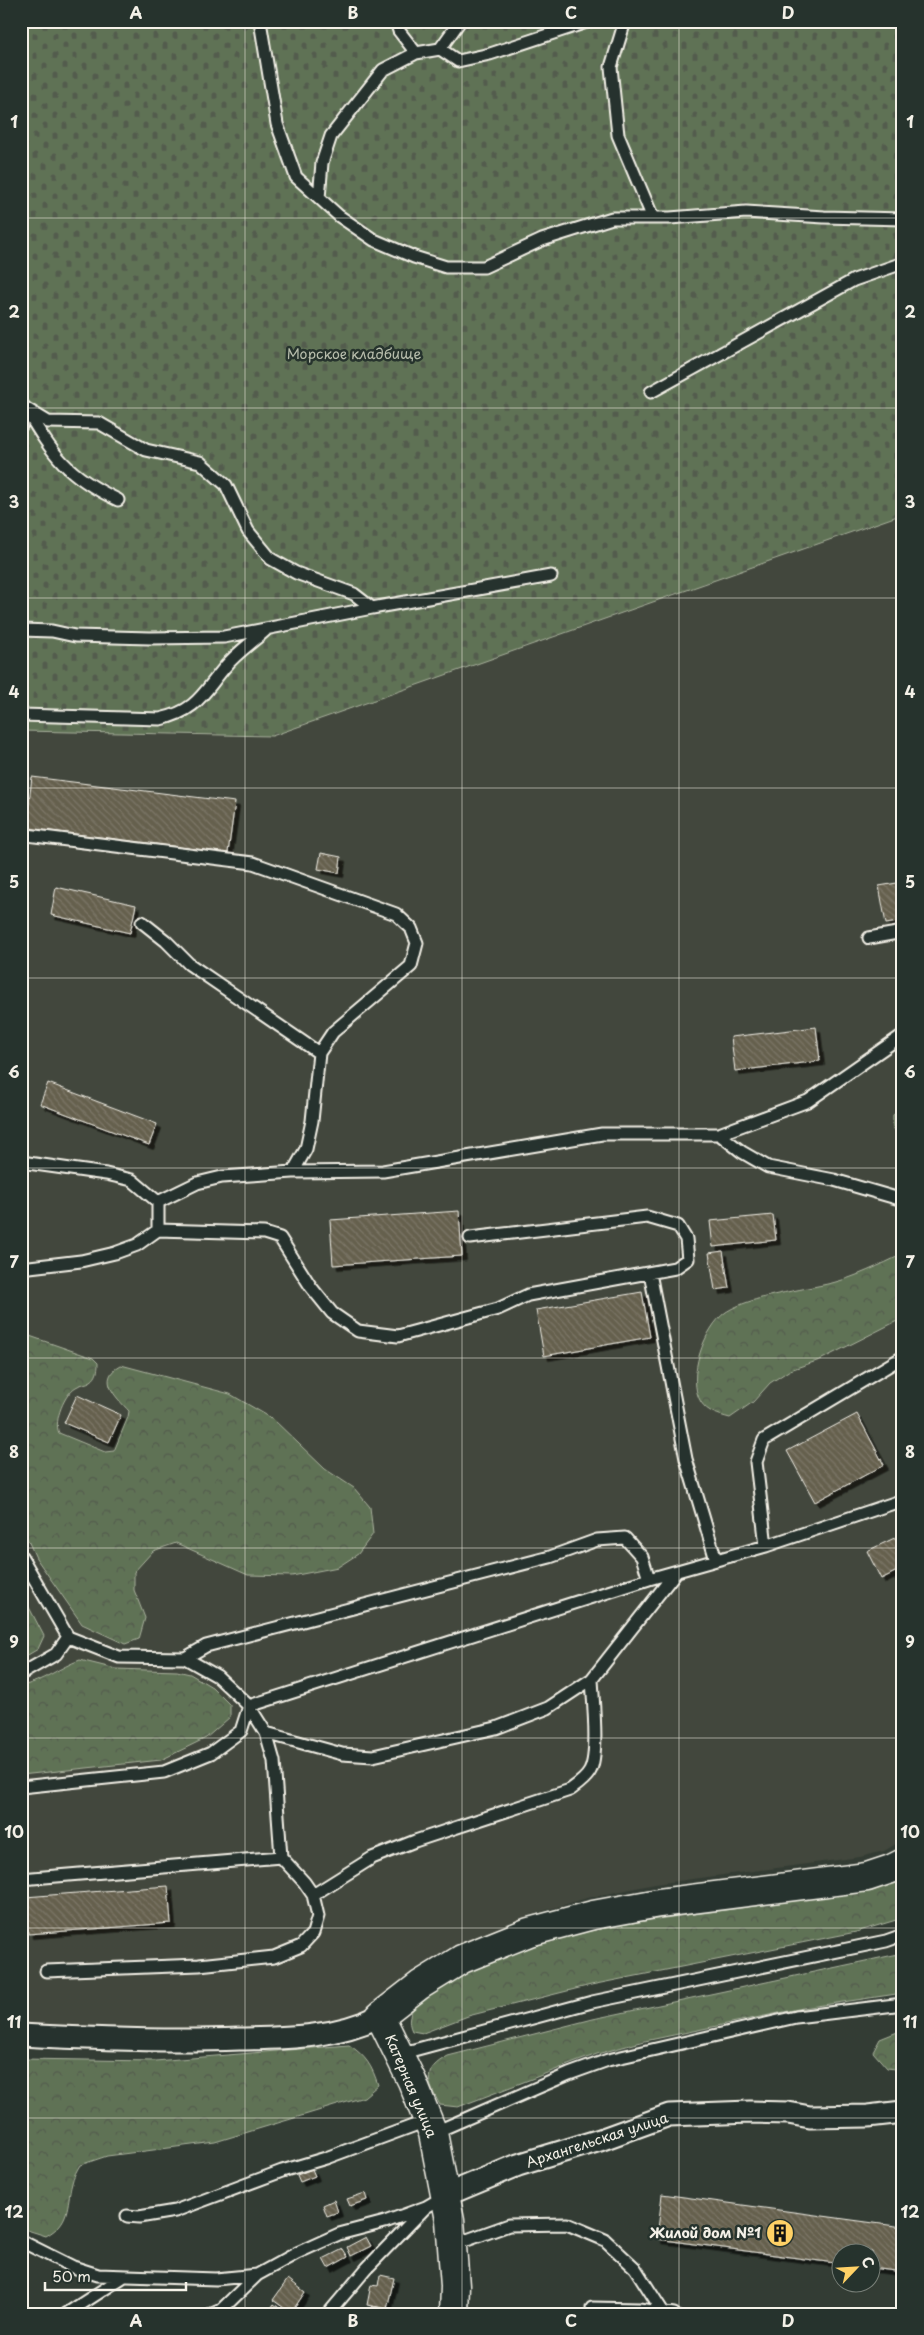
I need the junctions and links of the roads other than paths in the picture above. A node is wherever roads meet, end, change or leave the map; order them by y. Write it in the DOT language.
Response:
graph roads {
  1 [pos="260,21"];
  2 [pos="396,21"];
  3 [pos="460,21"];
  4 [pos="590,21"];
  5 [pos="625,21"];
  6 [pos="440,50"];
  7 [pos="416,53"];
  8 [pos="319,198"];
  9 [pos="653,218"];
  10 [pos="903,219"];
  11 [pos="903,262"];
  12 [pos="651,392"];
  13 [pos="23,406"];
  14 [pos="21,426"];
  15 [pos="118,500"];
  16 [pos="551,576"];
  17 [pos="372,608"];
  18 [pos="267,629"];
  19 [pos="21,630"];
  20 [pos="21,715"];
  21 [pos="27,836"];
  22 [pos="142,922"];
  23 [pos="903,932"];
  24 [pos="869,938"];
  25 [pos="903,1035"];
  26 [pos="319,1053"];
  27 [pos="720,1134"];
  28 [pos="21,1162"];
  29 [pos="293,1172"];
  30 [pos="903,1200"];
  31 [pos="158,1202"];
  32 [pos="158,1230"];
  33 [pos="470,1238"];
  34 [pos="21,1268"];
  35 [pos="650,1273"];
  36 [pos="903,1357"];
  37 [pos="903,1500"];
  38 [pos="766,1546"];
  39 [pos="21,1556"];
  40 [pos="716,1560"];
  41 [pos="676,1572"];
  42 [pos="649,1579"];
  43 [pos="68,1637"];
  44 [pos="185,1658"];
  45 [pos="21,1674"];
  46 [pos="592,1679"];
  47 [pos="249,1706"];
  48 [pos="266,1733"];
  49 [pos="21,1787"];
  50 [pos="281,1857"];
  51 [pos="903,1863"];
  52 [pos="21,1879"];
  53 [pos="313,1895"];
  54 [pos="903,1935"];
  55 [pos="46,1971"];
  56 [pos="903,2004"];
  57 [pos="380,2016"];
  58 [pos="21,2035"];
  59 [pos="398,2054"];
  60 [pos="903,2112"];
  61 [pos="431,2127"];
  62 [pos="436,2201"];
  63 [pos="126,2216"];
  64 [pos="21,2241"];
  65 [pos="453,2245"];
  66 [pos="257,2275"];
  67 [pos="123,2277"];
  68 [pos="592,2308"];
  69 [pos="218,2312"];
  70 [pos="669,2313"];
  71 [pos="66,2314"];
  72 [pos="328,2314"];
  73 [pos="454,2314"];
  1 -- 8 [label="lane"];
  2 -- 7 [label="lane"];
  3 -- 6 [label="lane"];
  4 -- 6 [label="lane"];
  5 -- 9 [label="lane"];
  6 -- 7 [label="lane"];
  7 -- 8 [label="lane"];
  8 -- 9 [label="lane"];
  9 -- 10 [label="lane"];
  11 -- 12 [label="lane"];
  13 -- 14 [label="lane"];
  13 -- 15 [label="lane"];
  13 -- 17 [label="lane"];
  16 -- 17 [label="lane"];
  17 -- 18 [label="lane"];
  18 -- 19 [label="lane"];
  18 -- 20 [label="lane"];
  21 -- 26 [label="lane"];
  22 -- 26 [label="lane"];
  23 -- 24 [label="lane"];
  25 -- 27 [label="lane"];
  26 -- 29 [label="lane"];
  27 -- 29 [label="lane"];
  27 -- 30 [label="lane"];
  28 -- 31 [label="lane"];
  29 -- 31 [label="lane"];
  31 -- 32 [label="lane"];
  32 -- 34 [label="lane"];
  32 -- 35 [label="lane"];
  33 -- 35 [label="lane"];
  35 -- 40 [label="lane"];
  36 -- 38 [label="lane"];
  37 -- 38 [label="lane"];
  38 -- 40 [label="lane"];
  39 -- 43 [label="lane"];
  40 -- 41 [label="lane"];
  41 -- 42 [label="lane"];
  41 -- 46 [label="lane"];
  42 -- 44 [label="lane"];
  42 -- 47 [label="lane"];
  43 -- 44 [label="lane"];
  43 -- 45 [label="lane"];
  44 -- 47 [label="lane"];
  46 -- 48 [label="lane"];
  46 -- 53 [label="lane"];
  47 -- 48 [label="lane"];
  47 -- 49 [label="lane"];
  48 -- 50 [label="lane"];
  50 -- 52 [label="lane"];
  50 -- 53 [label="lane"];
  51 -- 57 [label="main road"];
  53 -- 55 [label="lane"];
  54 -- 59 [label="lane"];
  56 -- 61 [label="lane"];
  57 -- 58 [label="street"];
  57 -- 59 [label="main road, Катерная улица"];
  59 -- 61 [label="main road, Катерная улица"];
  60 -- 62 [label="street, Архангельская улица"];
  61 -- 62 [label="main road, Катерная улица"];
  61 -- 63 [label="lane"];
  62 -- 65 [label="main road, Катерная улица"];
  62 -- 66 [label="lane"];
  62 -- 72 [label="lane"];
  64 -- 67 [label="lane"];
  65 -- 70 [label="lane"];
  65 -- 73 [label="main road, Катерная улица"];
  66 -- 67 [label="lane"];
  66 -- 69 [label="lane"];
  67 -- 71 [label="lane"];
  68 -- 70 [label="lane"];
}
